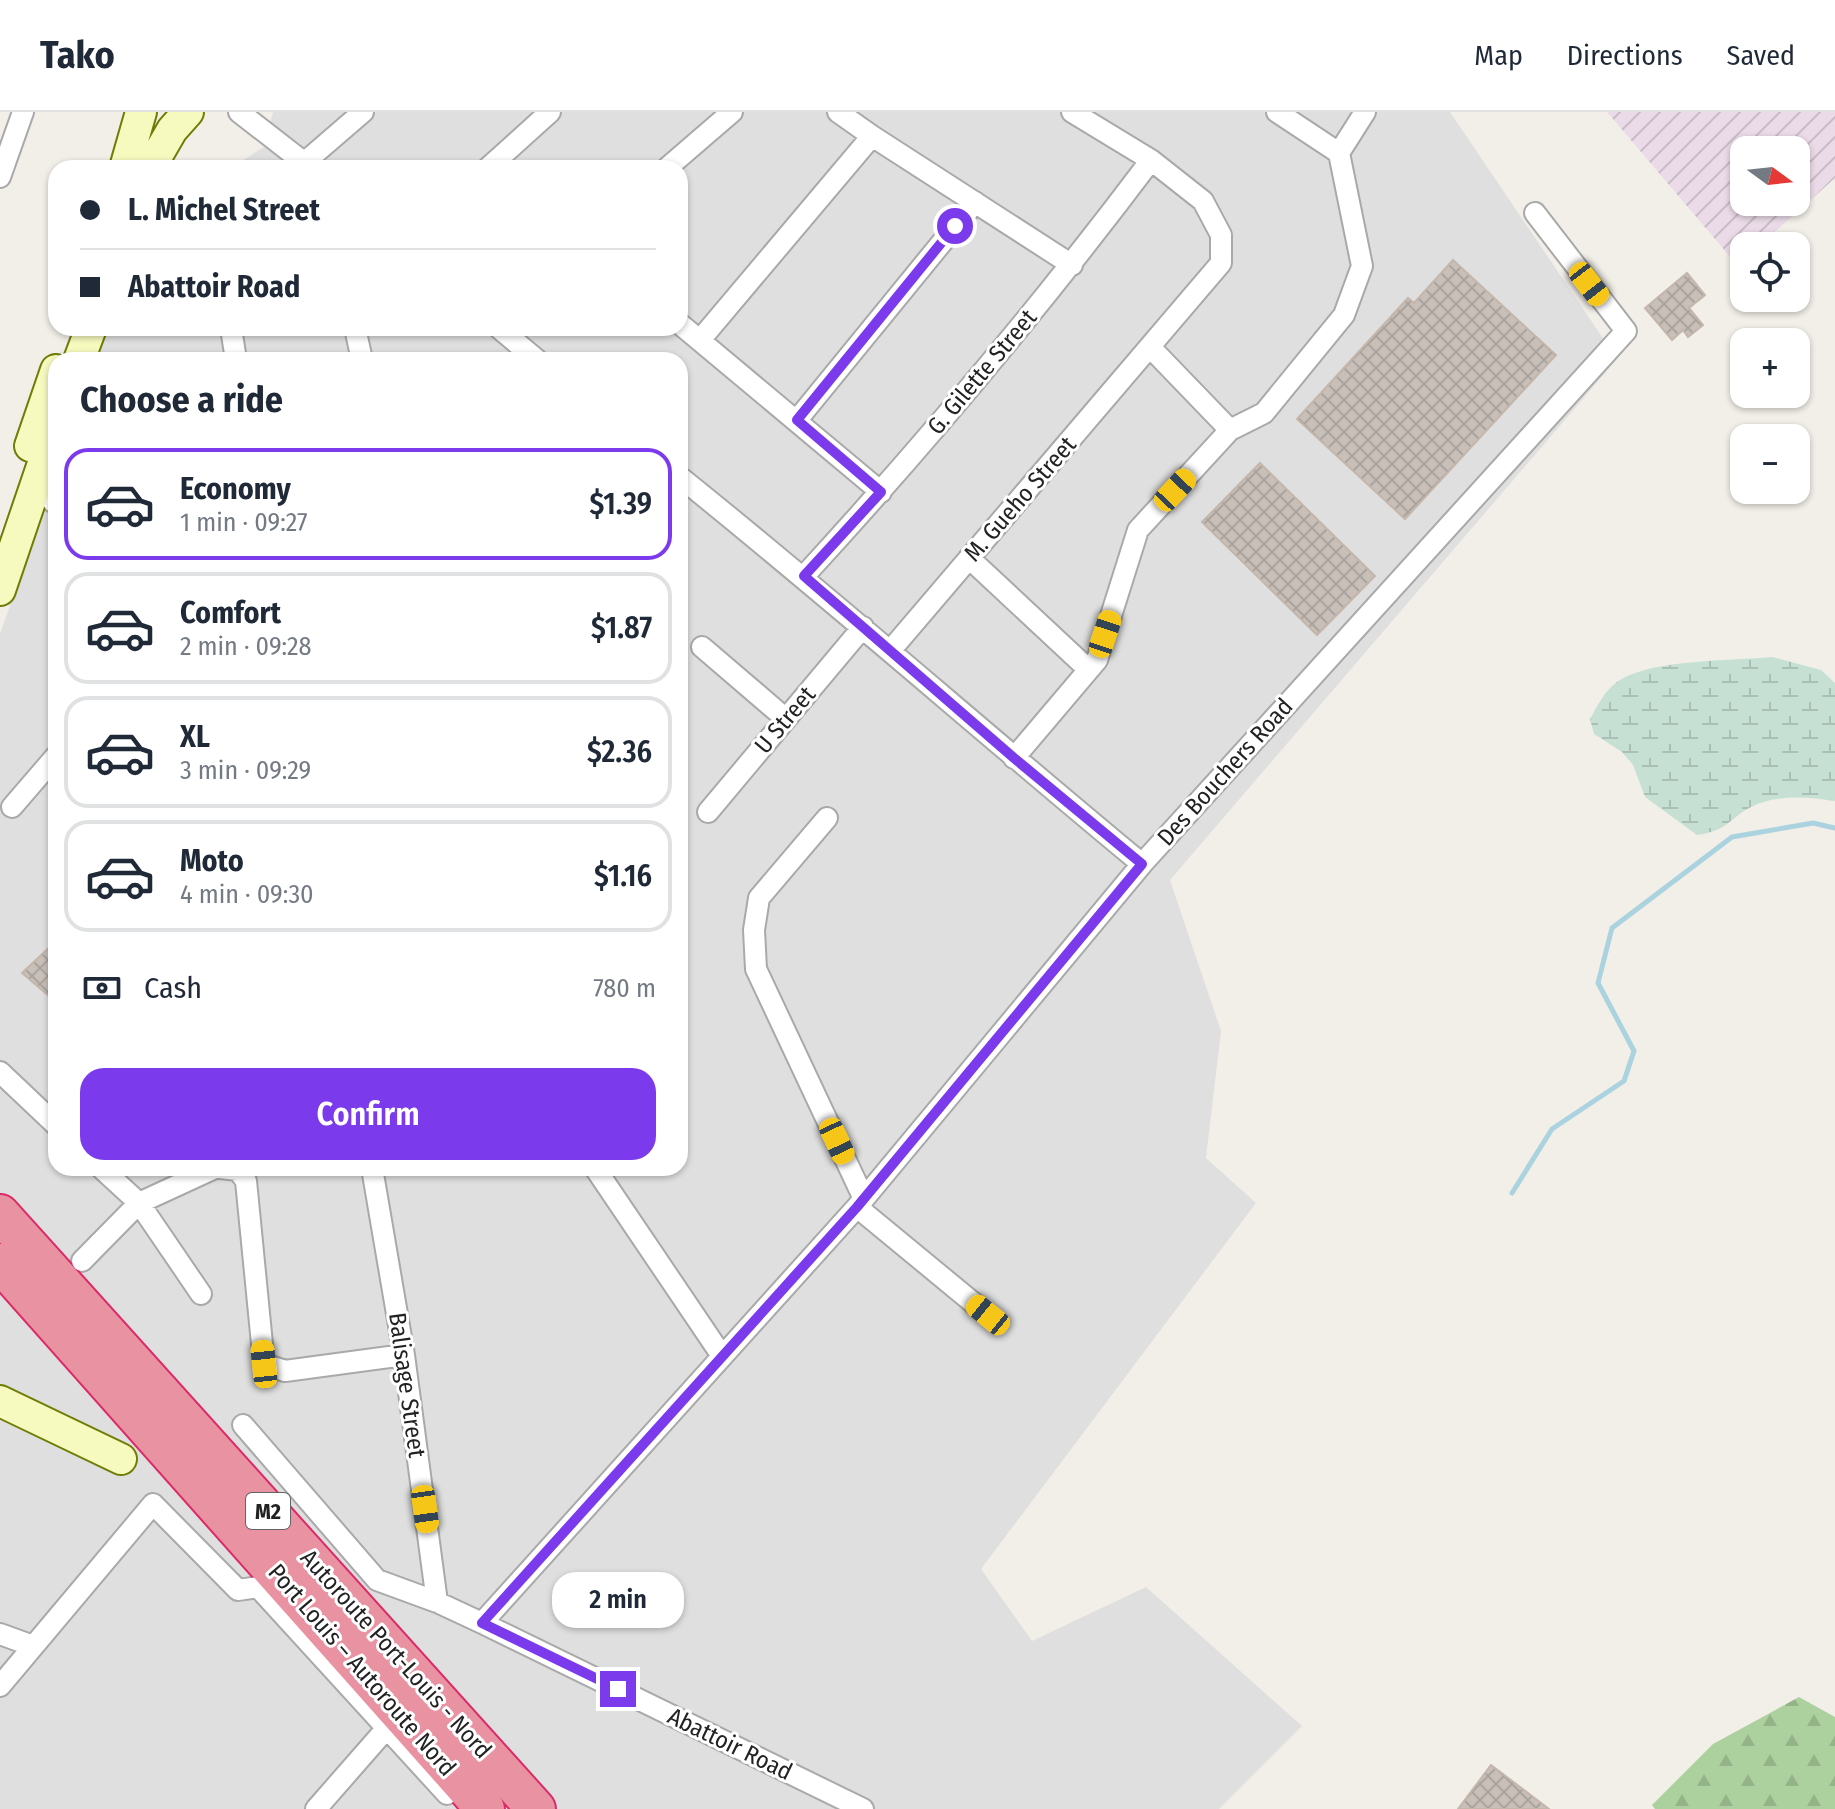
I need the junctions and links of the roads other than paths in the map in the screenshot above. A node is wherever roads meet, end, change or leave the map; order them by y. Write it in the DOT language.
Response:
graph roads {
  1 [pos="23,112"];
  2 [pos="141,112"];
  3 [pos="188,112"];
  4 [pos="239,112"];
  5 [pos="255,112"];
  6 [pos="363,112"];
  7 [pos="550,112"];
  8 [pos="732,112"];
  9 [pos="838,112"];
  10 [pos="1072,112"];
  11 [pos="1277,112"];
  12 [pos="1365,112"];
  13 [pos="872,136"];
  14 [pos="273,139"];
  15 [pos="1339,153"];
  16 [pos="127,160"];
  17 [pos="155,160"];
  18 [pos="298,160"];
  19 [pos="311,160"];
  20 [pos="500,160"];
  21 [pos="676,160"];
  22 [pos="1151,160"];
  23 [pos="0,177"];
  24 [pos="975,202"];
  25 [pos="1535,213"];
  26 [pos="1072,265"];
  27 [pos="688,330"];
  28 [pos="508,336"];
  29 [pos="700,340"];
  30 [pos="1150,347"];
  31 [pos="528,352"];
  32 [pos="48,394"];
  33 [pos="797,420"];
  34 [pos="1230,430"];
  35 [pos="48,449"];
  36 [pos="688,483"];
  37 [pos="881,492"];
  38 [pos="0,535"];
  39 [pos="969,558"];
  40 [pos="804,576"];
  41 [pos="0,590"];
  42 [pos="863,627"];
  43 [pos="702,647"];
  44 [pos="890,651"];
  45 [pos="1088,669"];
  46 [pos="786,719"];
  47 [pos="1014,758"];
  48 [pos="48,765"];
  49 [pos="12,807"];
  50 [pos="708,812"];
  51 [pos="827,818"];
  52 [pos="1142,864"];
  53 [pos="0,1072"];
  54 [pos="48,1117"];
  55 [pos="110,1176"];
  56 [pos="200,1176"];
  57 [pos="242,1176"];
  58 [pos="373,1176"];
  59 [pos="600,1176"];
  60 [pos="139,1203"];
  61 [pos="861,1203"];
  62 [pos="0,1214"];
  63 [pos="82,1261"];
  64 [pos="8,1271"];
  65 [pos="201,1294"];
  66 [pos="988,1315"];
  67 [pos="404,1355"];
  68 [pos="722,1356"];
  69 [pos="0,1401"];
  70 [pos="243,1425"];
  71 [pos="121,1459"];
  72 [pos="437,1602"];
  73 [pos="482,1623"];
  74 [pos="0,1634"];
  75 [pos="33,1646"];
  76 [pos="0,1686"];
  77 [pos="386,1729"];
  78 [pos="316,1809"];
  79 [pos="461,1809"];
  80 [pos="485,1809"];
  81 [pos="536,1809"];
  82 [pos="863,1809"];
  1 -- 23 [label="street"];
  2 -- 16 [label="main road"];
  3 -- 17 [label="main road"];
  4 -- 14 [label="street"];
  5 -- 14 [label="street"];
  6 -- 19 [label="street"];
  7 -- 20 [label="street"];
  8 -- 21 [label="street"];
  9 -- 13 [label="street"];
  10 -- 22 [label="street"];
  11 -- 15 [label="street"];
  12 -- 15 [label="street"];
  13 -- 24 [label="street"];
  13 -- 29 [label="street"];
  14 -- 18 [label="street"];
  15 -- 34 [label="street"];
  22 -- 26 [label="street, G. Gilette Street"];
  22 -- 30 [label="street, M. Gueho Street"];
  24 -- 26 [label="street"];
  24 -- 33 [label="street"];
  25 -- 52 [label="street, Des Bouchers Road"];
  26 -- 37 [label="street, G. Gilette Street"];
  27 -- 29 [label="street"];
  28 -- 31 [label="street"];
  29 -- 33 [label="street"];
  30 -- 34 [label="street"];
  30 -- 39 [label="street, M. Gueho Street"];
  32 -- 38 [label="main road"];
  33 -- 37 [label="street"];
  34 -- 45 [label="street"];
  35 -- 41 [label="main road"];
  36 -- 40 [label="street"];
  37 -- 40 [label="street, G. Gilette Street"];
  39 -- 44 [label="street, M. Gueho Street"];
  39 -- 45 [label="street"];
  40 -- 42 [label="street"];
  42 -- 44 [label="street"];
  42 -- 46 [label="street, U Street"];
  43 -- 46 [label="street"];
  44 -- 47 [label="street"];
  45 -- 47 [label="street"];
  46 -- 50 [label="street, U Street"];
  47 -- 52 [label="street"];
  48 -- 49 [label="street"];
  51 -- 61 [label="street"];
  52 -- 61 [label="street, Des Bouchers Road"];
  53 -- 54 [label="street"];
  55 -- 60 [label="street"];
  56 -- 60 [label="street"];
  57 -- 67 [label="street"];
  58 -- 67 [label="street, Balisage Street"];
  59 -- 68 [label="street"];
  60 -- 63 [label="street"];
  60 -- 65 [label="street"];
  61 -- 66 [label="street"];
  61 -- 68 [label="street, Des Bouchers Road"];
  62 -- 81 [label="highway, Autoroute Port-Louis - Nord / M2"];
  64 -- 80 [label="highway, Port Louis – Autoroute Nord / M2"];
  67 -- 72 [label="street, Balisage Street"];
  68 -- 73 [label="street, Des Bouchers Road"];
  69 -- 71 [label="main road"];
  70 -- 72 [label="street, Abattoir Road"];
  72 -- 73 [label="street, Abattoir Road"];
  73 -- 82 [label="street, Abattoir Road"];
  74 -- 75 [label="street"];
  75 -- 76 [label="street"];
  75 -- 77 [label="street"];
  77 -- 78 [label="street"];
  77 -- 79 [label="street"];
}
